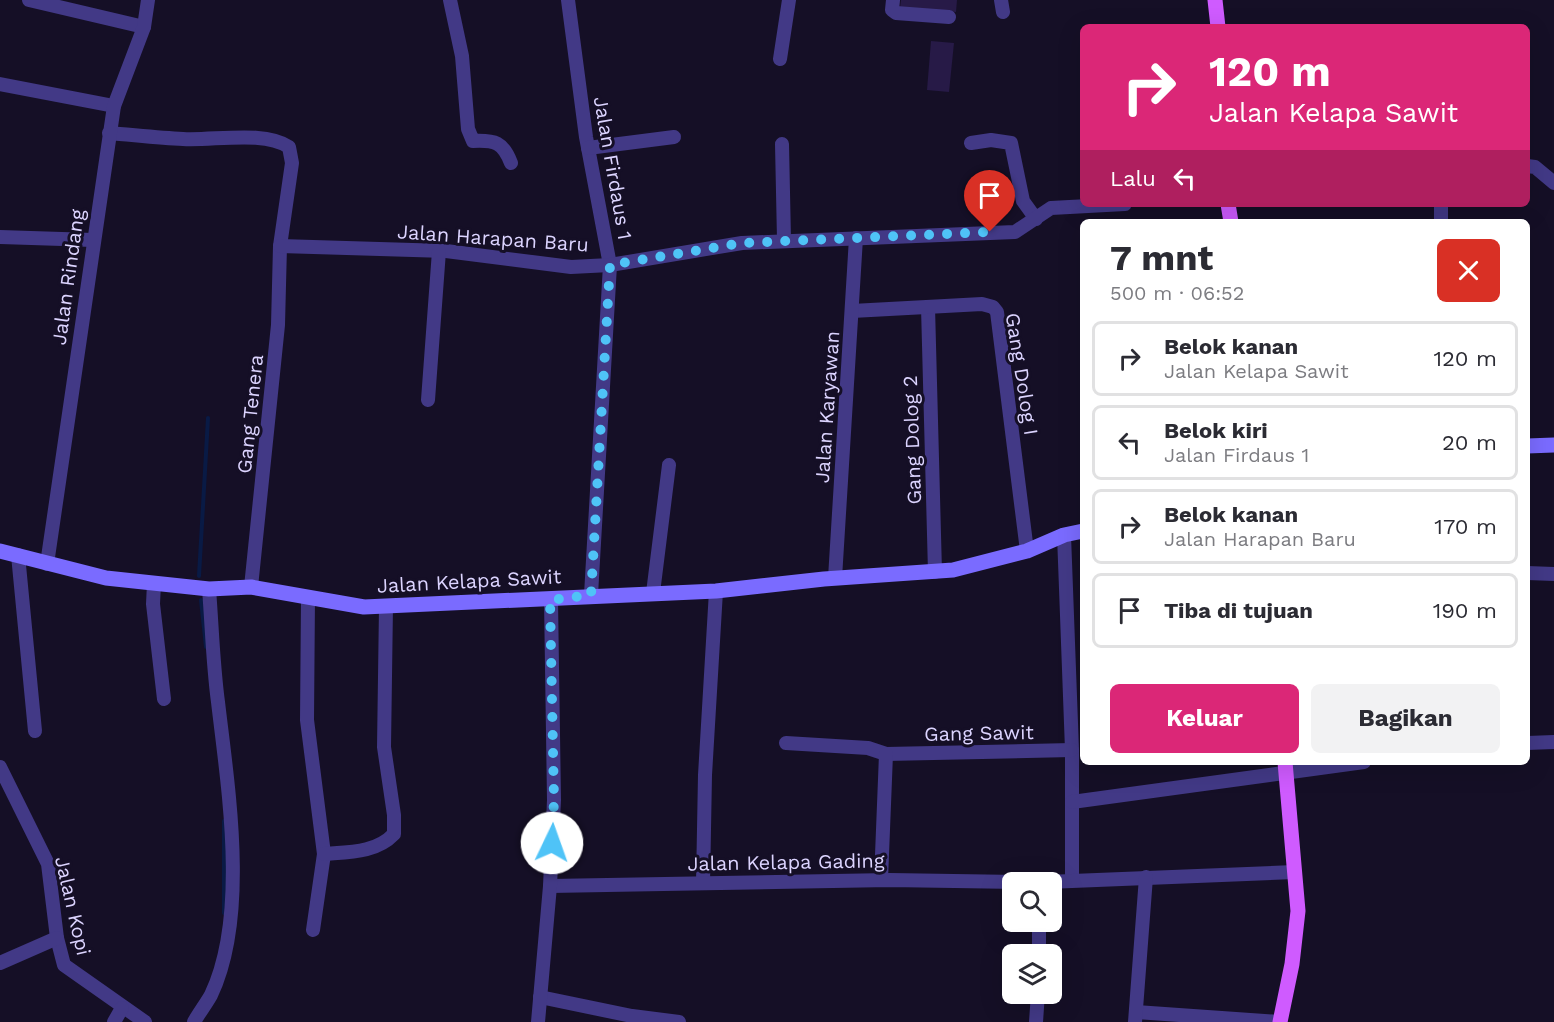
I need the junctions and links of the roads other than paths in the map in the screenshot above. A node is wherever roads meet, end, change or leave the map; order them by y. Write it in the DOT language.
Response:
graph roads {
  1 [pos="28,0"];
  2 [pos="148,0"];
  3 [pos="450,0"];
  4 [pos="568,0"];
  5 [pos="789,0"];
  6 [pos="892,0"];
  7 [pos="1215,0"];
  8 [pos="949,17"];
  9 [pos="1218,24"];
  10 [pos="144,27"];
  11 [pos="780,59"];
  12 [pos="0,84"];
  13 [pos="114,106"];
  14 [pos="109,133"];
  15 [pos="674,137"];
  16 [pos="971,143"];
  17 [pos="782,144"];
  18 [pos="588,148"];
  19 [pos="511,163"];
  20 [pos="1530,166"];
  21 [pos="1554,183"];
  22 [pos="1080,206"];
  23 [pos="1036,219"];
  24 [pos="0,237"];
  25 [pos="856,238"];
  26 [pos="93,240"];
  27 [pos="784,240"];
  28 [pos="280,246"];
  29 [pos="439,251"];
  30 [pos="610,265"];
  31 [pos="928,307"];
  32 [pos="852,311"];
  33 [pos="428,400"];
  34 [pos="1554,445"];
  35 [pos="1530,446"];
  36 [pos="669,465"];
  37 [pos="1080,532"];
  38 [pos="1064,535"];
  39 [pos="0,551"];
  40 [pos="1027,551"];
  41 [pos="18,555"];
  42 [pos="47,564"];
  43 [pos="935,572"];
  44 [pos="1530,573"];
  45 [pos="1554,574"];
  46 [pos="835,578"];
  47 [pos="154,583"];
  48 [pos="251,587"];
  49 [pos="209,589"];
  50 [pos="716,591"];
  51 [pos="653,593"];
  52 [pos="591,595"];
  53 [pos="308,598"];
  54 [pos="550,600"];
  55 [pos="386,606"];
  56 [pos="164,699"];
  57 [pos="35,731"];
  58 [pos="1554,742"];
  59 [pos="786,743"];
  60 [pos="1530,743"];
  61 [pos="1072,750"];
  62 [pos="886,754"];
  63 [pos="1317,765"];
  64 [pos="0,766"];
  65 [pos="1286,767"];
  66 [pos="1072,802"];
  67 [pos="324,854"];
  68 [pos="1294,872"];
  69 [pos="1146,878"];
  70 [pos="881,880"];
  71 [pos="1072,880"];
  72 [pos="1062,881"];
  73 [pos="1002,882"];
  74 [pos="703,883"];
  75 [pos="550,886"];
  76 [pos="313,930"];
  77 [pos="57,938"];
  78 [pos="0,963"];
  79 [pos="540,997"];
  80 [pos="1037,1004"];
  81 [pos="122,1008"];
  82 [pos="1136,1017"];
  83 [pos="114,1022"];
  84 [pos="146,1022"];
  85 [pos="194,1022"];
  86 [pos="538,1022"];
  87 [pos="680,1022"];
  88 [pos="1036,1022"];
  89 [pos="1280,1022"];
  1 -- 10 [label="street"];
  2 -- 10 [label="street, Jalan Rindang"];
  3 -- 19 [label="street"];
  4 -- 18 [label="street, Jalan Firdaus 1"];
  5 -- 11 [label="street"];
  6 -- 8 [label="street"];
  7 -- 9 [label="main road"];
  10 -- 13 [label="street, Jalan Rindang"];
  12 -- 13 [label="street"];
  13 -- 14 [label="street, Jalan Rindang"];
  14 -- 26 [label="street, Jalan Rindang"];
  14 -- 28 [label="street, Gang Tenera"];
  15 -- 18 [label="street"];
  16 -- 23 [label="street"];
  17 -- 27 [label="street"];
  18 -- 30 [label="street, Jalan Firdaus 1"];
  20 -- 21 [label="street"];
  22 -- 23 [label="street, Jalan Harapan Baru"];
  23 -- 25 [label="street, Jalan Harapan Baru"];
  24 -- 26 [label="street"];
  25 -- 27 [label="street, Jalan Harapan Baru"];
  25 -- 32 [label="street, Jalan Karyawan"];
  26 -- 42 [label="street, Jalan Rindang"];
  27 -- 30 [label="street, Jalan Harapan Baru"];
  28 -- 29 [label="street, Jalan Harapan Baru"];
  28 -- 48 [label="street, Gang Tenera"];
  29 -- 30 [label="street, Jalan Harapan Baru"];
  29 -- 33 [label="street"];
  30 -- 52 [label="street, Jalan Firdaus 1"];
  31 -- 32 [label="street, Gang Dolog I"];
  31 -- 40 [label="street, Gang Dolog I"];
  31 -- 43 [label="street, Gang Dolog 2"];
  32 -- 46 [label="street, Jalan Karyawan"];
  34 -- 35 [label="main road"];
  36 -- 51 [label="street"];
  37 -- 38 [label="main road, Jalan Kelapa Sawit"];
  38 -- 40 [label="main road, Jalan Kelapa Sawit"];
  38 -- 61 [label="street"];
  39 -- 41 [label="main road, Jalan Kelapa Sawit"];
  40 -- 43 [label="main road, Jalan Kelapa Sawit"];
  41 -- 42 [label="main road, Jalan Kelapa Sawit"];
  41 -- 57 [label="street"];
  42 -- 47 [label="main road, Jalan Kelapa Sawit"];
  43 -- 46 [label="main road, Jalan Kelapa Sawit"];
  44 -- 45 [label="street"];
  46 -- 50 [label="main road, Jalan Kelapa Sawit"];
  47 -- 49 [label="main road, Jalan Kelapa Sawit"];
  47 -- 56 [label="street"];
  48 -- 49 [label="main road, Jalan Kelapa Sawit"];
  48 -- 53 [label="main road, Jalan Kelapa Sawit"];
  49 -- 85 [label="street"];
  50 -- 51 [label="main road, Jalan Kelapa Sawit"];
  50 -- 74 [label="street"];
  51 -- 52 [label="main road, Jalan Kelapa Sawit"];
  52 -- 54 [label="main road, Jalan Kelapa Sawit"];
  53 -- 55 [label="main road, Jalan Kelapa Sawit"];
  53 -- 67 [label="street"];
  54 -- 55 [label="main road, Jalan Kelapa Sawit"];
  54 -- 75 [label="street"];
  55 -- 67 [label="street"];
  58 -- 60 [label="street"];
  59 -- 62 [label="street, Gang Sawit"];
  61 -- 62 [label="street, Gang Sawit"];
  61 -- 66 [label="street"];
  62 -- 70 [label="street"];
  63 -- 65 [label="street"];
  64 -- 77 [label="street, Jalan Kopi"];
  65 -- 66 [label="street"];
  65 -- 68 [label="main road"];
  66 -- 71 [label="street"];
  67 -- 76 [label="street"];
  68 -- 69 [label="street"];
  68 -- 89 [label="main road"];
  69 -- 71 [label="street"];
  69 -- 82 [label="street"];
  70 -- 73 [label="street, Jalan Kelapa Gading"];
  70 -- 74 [label="street, Jalan Kelapa Gading"];
  71 -- 72 [label="street"];
  74 -- 75 [label="street, Jalan Kelapa Gading"];
  75 -- 79 [label="street"];
  77 -- 78 [label="street"];
  77 -- 81 [label="street, Jalan Kopi"];
  79 -- 86 [label="street"];
  79 -- 87 [label="street"];
  80 -- 88 [label="street"];
  81 -- 83 [label="street"];
  81 -- 84 [label="street, Jalan Kopi"];
  82 -- 89 [label="street"];
}
